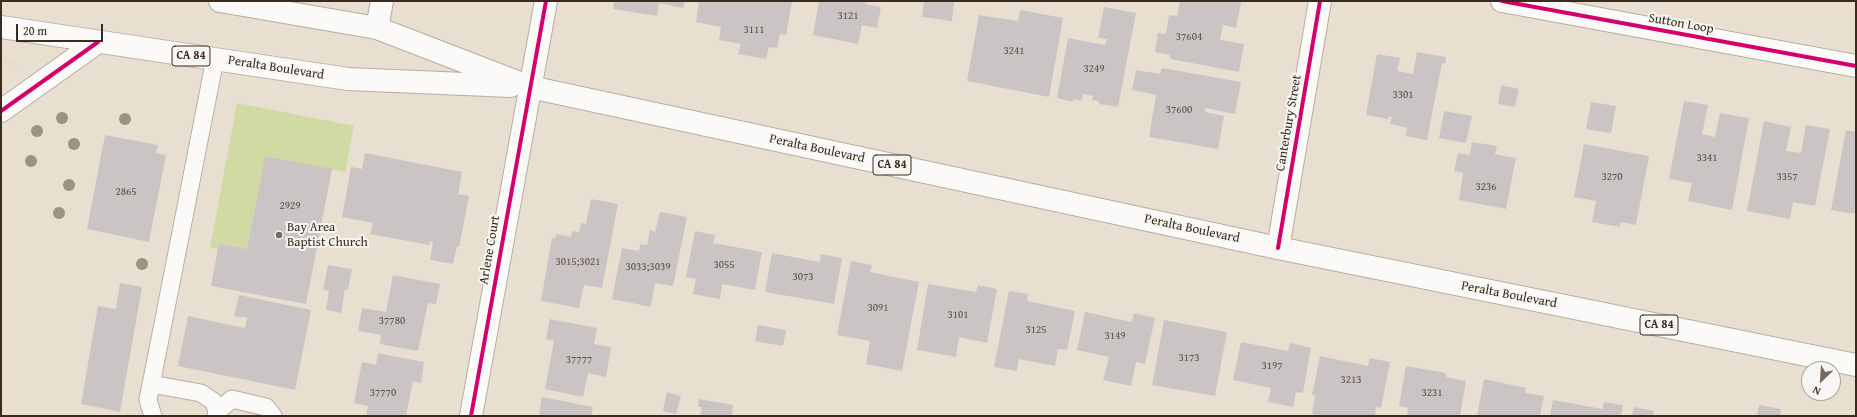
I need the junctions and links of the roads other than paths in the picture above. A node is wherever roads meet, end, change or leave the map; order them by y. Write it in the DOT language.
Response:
graph roads {
  1 [pos="220,1"];
  2 [pos="382,1"];
  3 [pos="546,1"];
  4 [pos="1320,1"];
  5 [pos="1502,1"];
  6 [pos="1,27"];
  7 [pos="377,28"];
  8 [pos="98,42"];
  9 [pos="215,59"];
  10 [pos="1856,66"];
  11 [pos="530,87"];
  12 [pos="1,111"];
  13 [pos="1278,248"];
  14 [pos="1856,365"];
  15 [pos="151,384"];
  16 [pos="216,414"];
  17 [pos="153,416"];
  18 [pos="273,416"];
  19 [pos="471,416"];
  1 -- 7 [label="main road, Peralta Boulevard / CA 84"];
  2 -- 7 [label="main road"];
  3 -- 11 [label="main road, Arlene Court"];
  4 -- 13 [label="main road, Canterbury Street"];
  5 -- 10 [label="main road, Sutton Loop"];
  6 -- 8 [label="main road, Peralta Boulevard / CA 84"];
  7 -- 11 [label="main road, Peralta Boulevard / CA 84"];
  8 -- 9 [label="main road, Peralta Boulevard / CA 84"];
  8 -- 12 [label="main road"];
  9 -- 11 [label="main road, Peralta Boulevard / CA 84"];
  9 -- 15 [label="lane"];
  11 -- 13 [label="main road, Peralta Boulevard / CA 84"];
  11 -- 19 [label="main road, Arlene Court"];
  13 -- 14 [label="main road, Peralta Boulevard / CA 84"];
  15 -- 16 [label="lane"];
  15 -- 17 [label="lane"];
  16 -- 18 [label="lane"];
}
